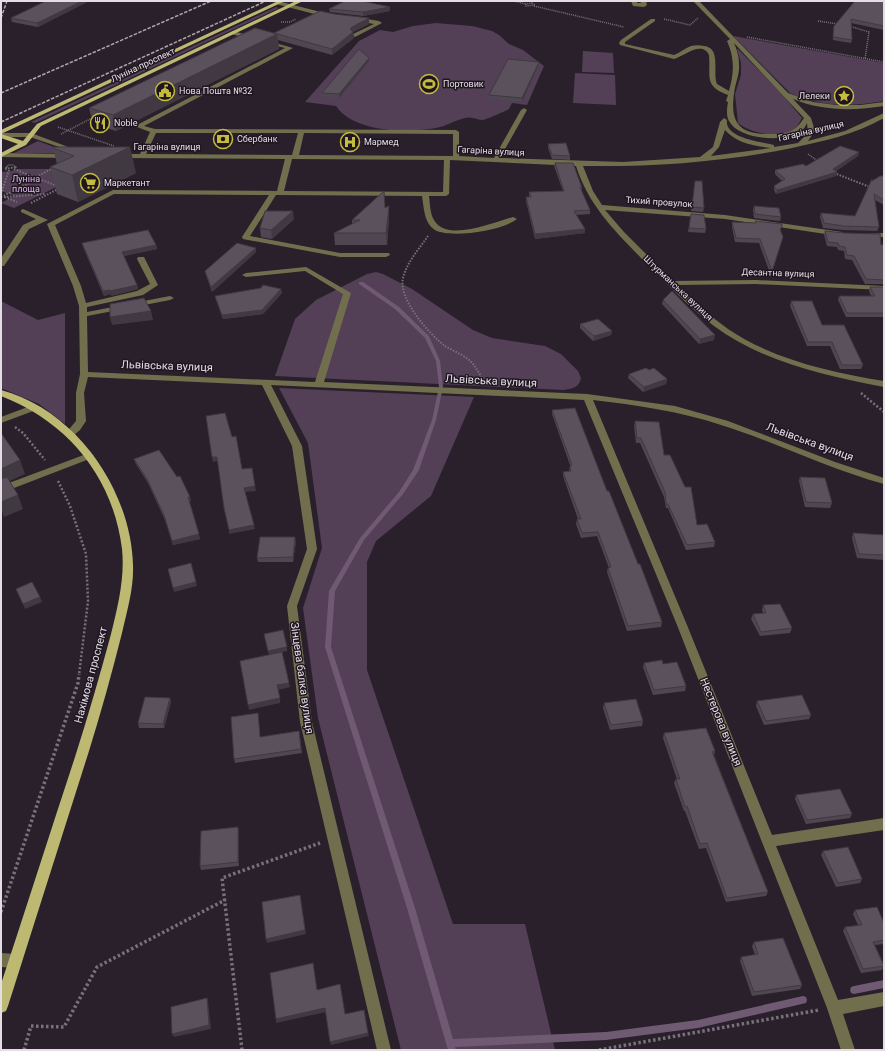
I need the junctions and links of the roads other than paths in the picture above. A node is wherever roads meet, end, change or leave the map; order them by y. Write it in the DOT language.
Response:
graph roads {
  1 [pos="300,1"];
  2 [pos="634,1"];
  3 [pos="642,1"];
  4 [pos="696,1"];
  5 [pos="280,2"];
  6 [pos="290,6"];
  7 [pos="335,17"];
  8 [pos="348,18"];
  9 [pos="653,20"];
  10 [pos="721,28"];
  11 [pos="233,33"];
  12 [pos="355,36"];
  13 [pos="731,94"];
  14 [pos="786,94"];
  15 [pos="884,104"];
  16 [pos="524,110"];
  17 [pos="884,116"];
  18 [pos="807,118"];
  19 [pos="723,122"];
  20 [pos="154,131"];
  21 [pos="301,132"];
  22 [pos="1,134"];
  23 [pos="31,135"];
  24 [pos="24,144"];
  25 [pos="795,145"];
  26 [pos="1,155"];
  27 [pos="113,156"];
  28 [pos="142,156"];
  29 [pos="292,157"];
  30 [pos="447,158"];
  31 [pos="456,159"];
  32 [pos="496,160"];
  33 [pos="700,160"];
  34 [pos="579,164"];
  35 [pos="277,193"];
  36 [pos="425,194"];
  37 [pos="598,207"];
  38 [pos="23,211"];
  39 [pos="41,219"];
  40 [pos="513,219"];
  41 [pos="51,224"];
  42 [pos="848,235"];
  43 [pos="884,235"];
  44 [pos="860,236"];
  45 [pos="386,255"];
  46 [pos="142,260"];
  47 [pos="1,264"];
  48 [pos="246,275"];
  49 [pos="671,282"];
  50 [pos="884,288"];
  51 [pos="170,298"];
  52 [pos="82,311"];
  53 [pos="84,374"];
  54 [pos="266,382"];
  55 [pos="319,384"];
  56 [pos="884,384"];
  57 [pos="1,393"];
  58 [pos="587,397"];
  59 [pos="33,408"];
  60 [pos="2,419"];
  61 [pos="70,434"];
  62 [pos="89,456"];
  63 [pos="883,482"];
  64 [pos="1,490"];
  65 [pos="884,824"];
  66 [pos="768,841"];
  67 [pos="1,960"];
  68 [pos="16,961"];
  69 [pos="884,999"];
  70 [pos="1,1006"];
  71 [pos="834,1008"];
  72 [pos="384,1050"];
  73 [pos="848,1050"];
  1 -- 6 [label="main road, Луніна проспект"];
  2 -- 3 [label="street"];
  4 -- 10 [label="street"];
  5 -- 6 [label="street"];
  5 -- 22 [label="main road, Луніна проспект"];
  6 -- 7 [label="street"];
  6 -- 11 [label="main road, Луніна проспект"];
  8 -- 12 [label="street"];
  9 -- 13 [label="street"];
  10 -- 13 [label="street"];
  10 -- 14 [label="street"];
  11 -- 20 [label="street"];
  11 -- 23 [label="main road, Луніна проспект"];
  13 -- 18 [label="street"];
  13 -- 19 [label="street"];
  14 -- 15 [label="street"];
  14 -- 18 [label="street"];
  16 -- 32 [label="street"];
  17 -- 25 [label="street, Гагаріна вулиця"];
  18 -- 25 [label="street"];
  19 -- 25 [label="street"];
  19 -- 33 [label="street"];
  20 -- 21 [label="street"];
  20 -- 28 [label="street"];
  21 -- 29 [label="street"];
  21 -- 31 [label="street"];
  22 -- 23 [label="street"];
  22 -- 24 [label="main road"];
  23 -- 24 [label="main road, Луніна проспект"];
  23 -- 26 [label="street"];
  24 -- 26 [label="main road, Луніна проспект"];
  25 -- 33 [label="street, Гагаріна вулиця"];
  27 -- 28 [label="street, Гагаріна вулиця"];
  28 -- 29 [label="street, Гагаріна вулиця"];
  29 -- 30 [label="street, Гагаріна вулиця"];
  29 -- 35 [label="street"];
  30 -- 31 [label="street, Гагаріна вулиця"];
  30 -- 36 [label="street"];
  31 -- 32 [label="street, Гагаріна вулиця"];
  32 -- 34 [label="street, Гагаріна вулиця"];
  33 -- 34 [label="street, Гагаріна вулиця"];
  34 -- 37 [label="street, Штурманська вулиця"];
  35 -- 36 [label="street"];
  35 -- 41 [label="street"];
  35 -- 45 [label="street"];
  36 -- 40 [label="street"];
  37 -- 42 [label="street, Тихий провулок"];
  37 -- 49 [label="street, Штурманська вулиця"];
  38 -- 39 [label="street"];
  39 -- 41 [label="street"];
  39 -- 47 [label="street"];
  41 -- 52 [label="street"];
  43 -- 44 [label="street"];
  46 -- 52 [label="street"];
  48 -- 55 [label="street"];
  49 -- 50 [label="street, Десантна вулиця"];
  49 -- 56 [label="street, Штурманська вулиця"];
  51 -- 52 [label="street"];
  52 -- 53 [label="street"];
  53 -- 54 [label="street, Львівська вулиця"];
  53 -- 61 [label="street"];
  54 -- 55 [label="street, Львівська вулиця"];
  54 -- 72 [label="street, Зінцева балка вулиця"];
  55 -- 58 [label="street, Львівська вулиця"];
  57 -- 59 [label="main road, Нахімова проспект"];
  58 -- 63 [label="street, Львівська вулиця"];
  58 -- 66 [label="street, Нестерова вулиця"];
  59 -- 60 [label="street"];
  59 -- 61 [label="main road, Нахімова проспект"];
  61 -- 62 [label="main road, Нахімова проспект"];
  62 -- 64 [label="street"];
  62 -- 68 [label="main road, Нахімова проспект"];
  65 -- 66 [label="street"];
  66 -- 71 [label="street, Нестерова вулиця"];
  67 -- 68 [label="street"];
  68 -- 70 [label="main road, Нахімова проспект"];
  69 -- 71 [label="street"];
  71 -- 73 [label="street, Нестерова вулиця"];
}
